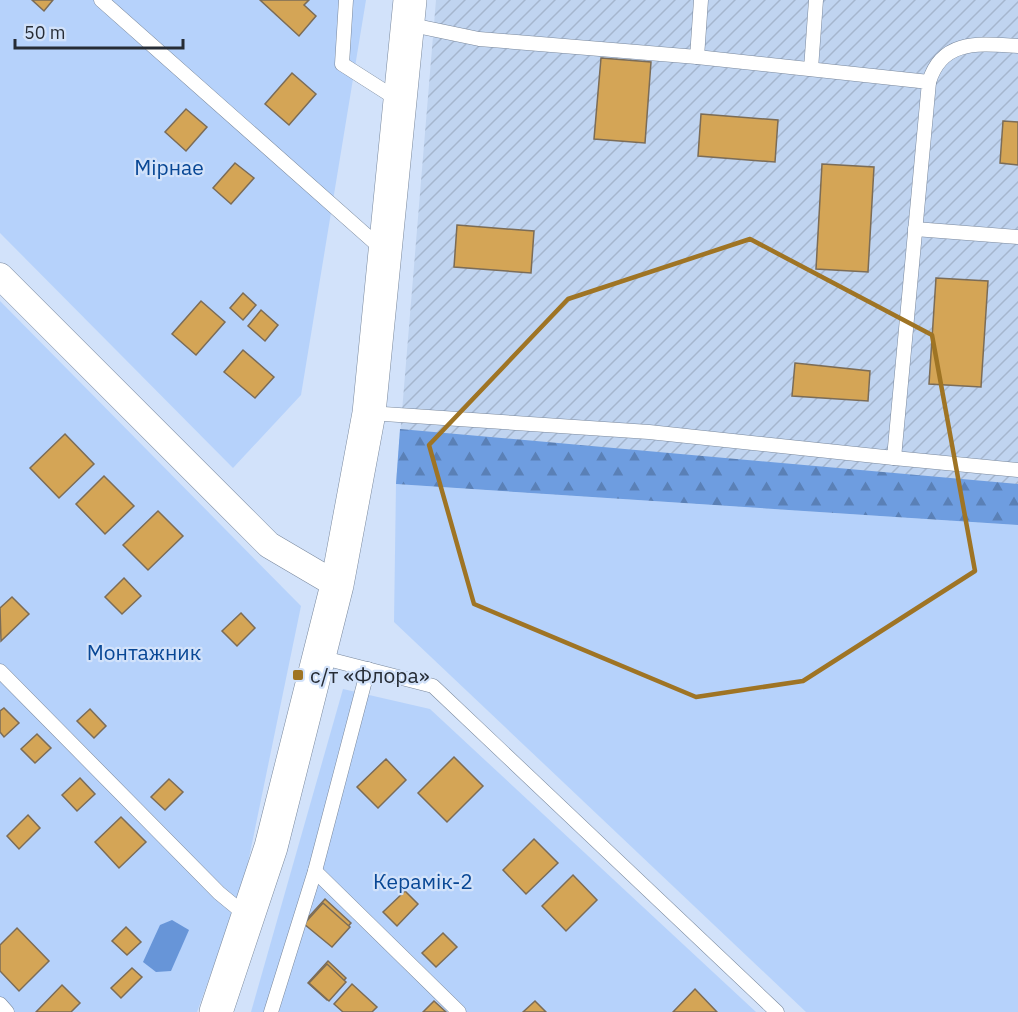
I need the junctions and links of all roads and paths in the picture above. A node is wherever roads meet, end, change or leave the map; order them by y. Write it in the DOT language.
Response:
graph roads {
  1 [pos="101,0"];
  2 [pos="346,0"];
  3 [pos="701,0"];
  4 [pos="816,0"];
  5 [pos="408,12"];
  6 [pos="1018,46"];
  7 [pos="697,57"];
  8 [pos="811,69"];
  9 [pos="929,82"];
  10 [pos="400,102"];
  11 [pos="915,229"];
  12 [pos="1018,237"];
  13 [pos="387,253"];
  14 [pos="0,276"];
  15 [pos="369,413"];
  16 [pos="894,458"];
  17 [pos="1018,470"];
  18 [pos="337,585"];
  19 [pos="320,657"];
  20 [pos="368,669"];
  21 [pos="0,670"];
  22 [pos="315,871"];
  23 [pos="249,917"];
  24 [pos="0,1004"];
  25 [pos="8,1012"];
  26 [pos="216,1012"];
  27 [pos="271,1012"];
  28 [pos="459,1012"];
  29 [pos="777,1012"];
  1 -- 13 [label="lane"];
  2 -- 10 [label="lane"];
  3 -- 7 [label="lane"];
  4 -- 8 [label="lane"];
  5 -- 7 [label="lane"];
  5 -- 10 [label="street"];
  6 -- 9 [label="lane"];
  7 -- 8 [label="lane"];
  8 -- 9 [label="lane"];
  9 -- 11 [label="lane"];
  10 -- 13 [label="street"];
  11 -- 12 [label="lane"];
  11 -- 16 [label="lane"];
  13 -- 15 [label="street"];
  14 -- 18 [label="street"];
  15 -- 16 [label="lane"];
  15 -- 18 [label="street"];
  16 -- 17 [label="lane"];
  18 -- 19 [label="street"];
  19 -- 20 [label="lane"];
  19 -- 23 [label="street"];
  20 -- 22 [label="lane"];
  20 -- 29 [label="lane"];
  21 -- 23 [label="lane"];
  22 -- 27 [label="lane"];
  22 -- 28 [label="lane"];
  23 -- 26 [label="street"];
  24 -- 25 [label="lane"];
}
